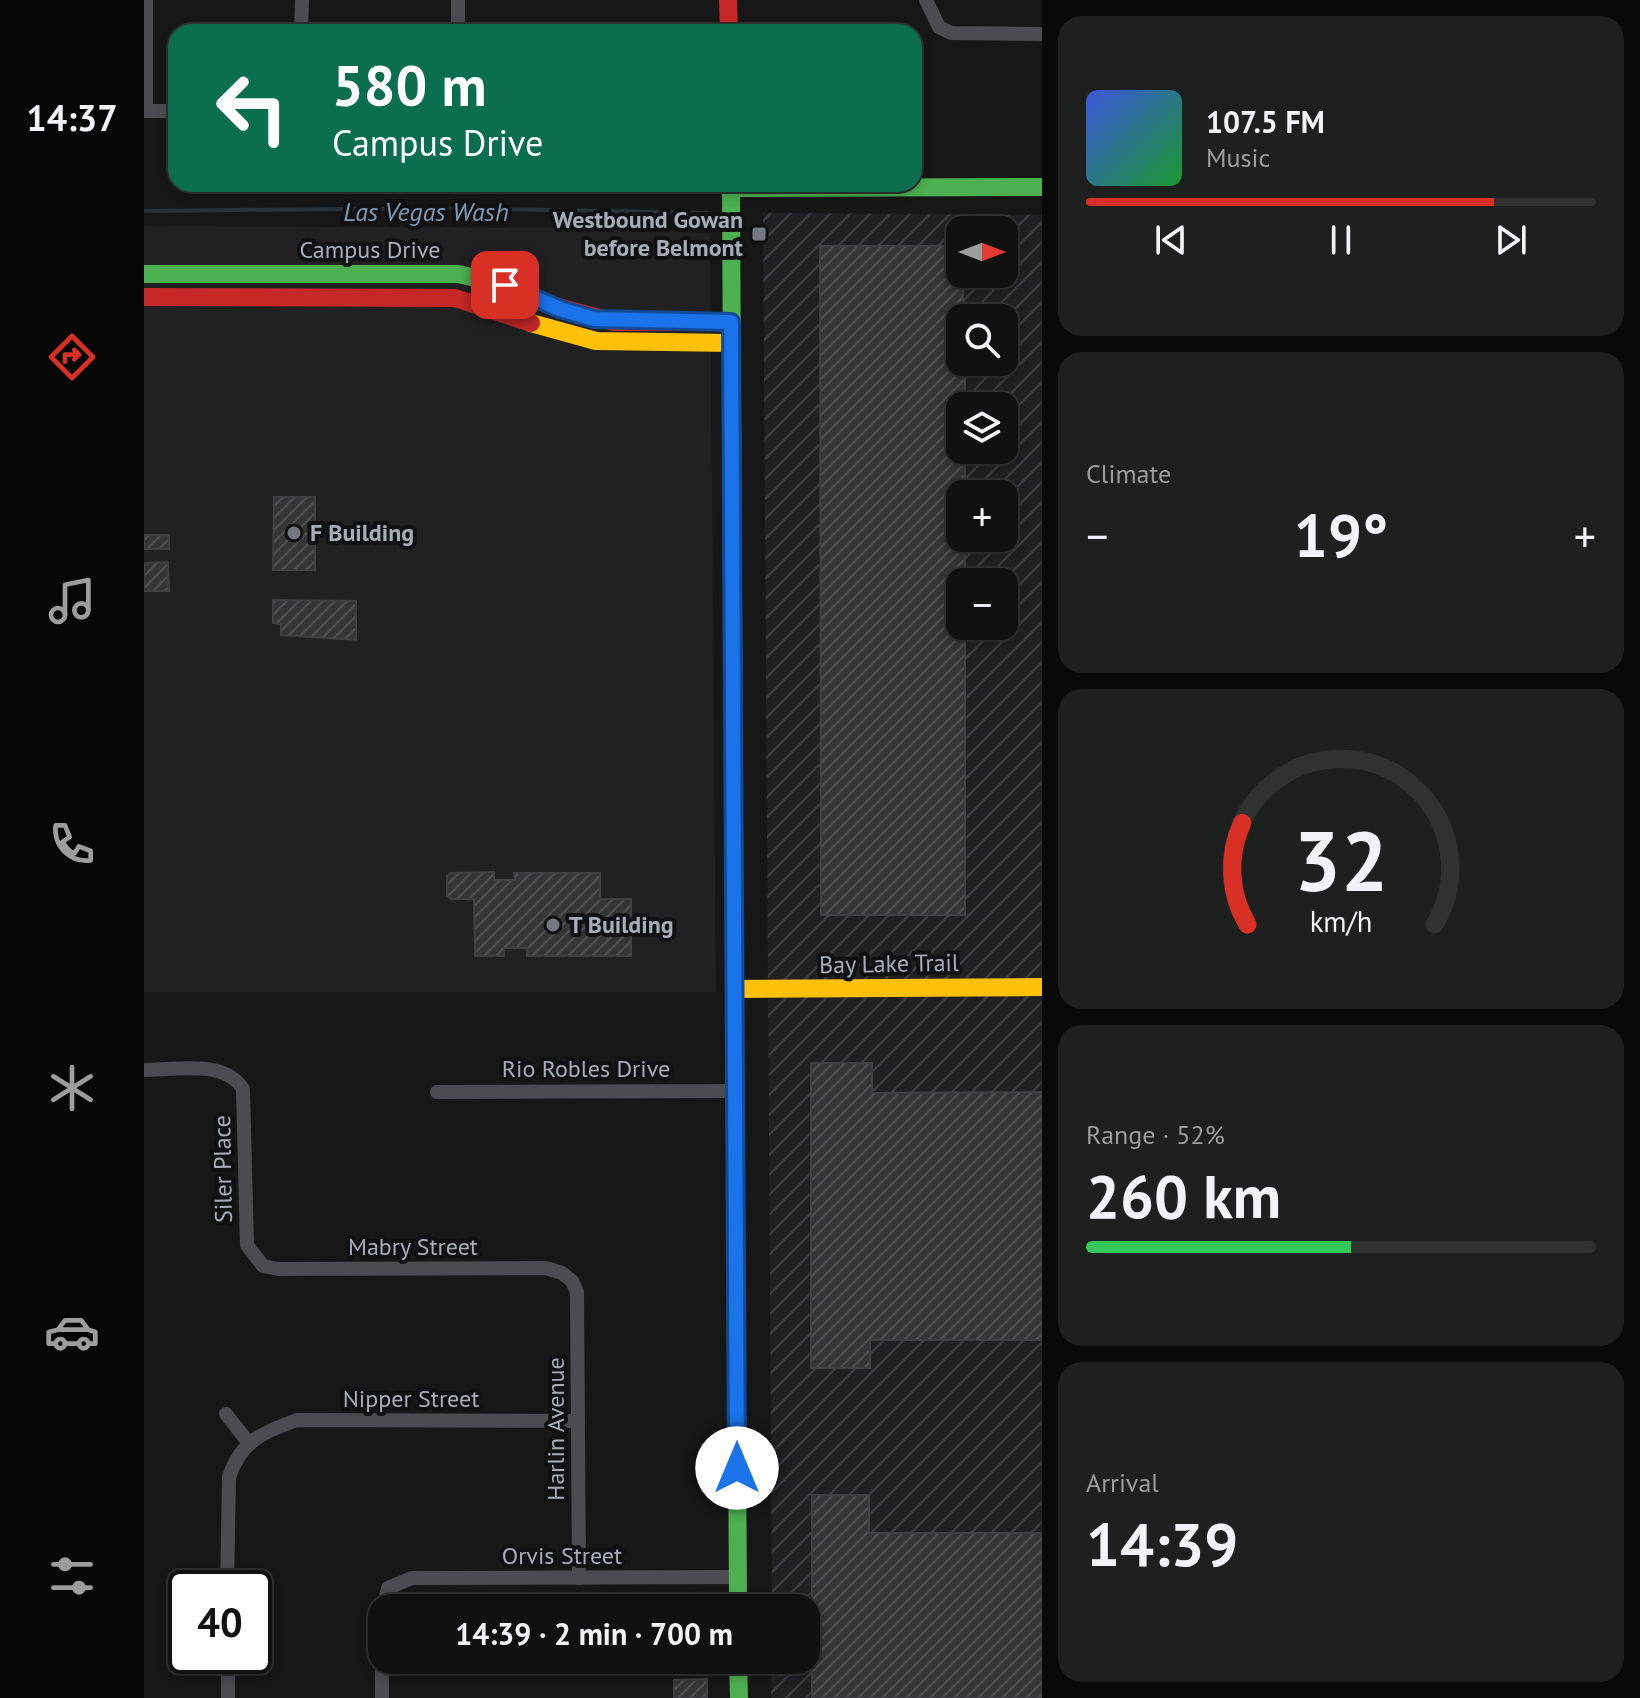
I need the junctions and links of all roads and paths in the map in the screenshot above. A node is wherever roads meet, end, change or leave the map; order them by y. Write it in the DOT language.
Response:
graph roads {
  1 [pos="146,0"];
  2 [pos="302,0"];
  3 [pos="458,0"];
  4 [pos="728,0"];
  5 [pos="926,0"];
  6 [pos="301,24"];
  7 [pos="458,24"];
  8 [pos="729,24"];
  9 [pos="1042,34"];
  10 [pos="145,111"];
  11 [pos="168,111"];
  12 [pos="922,187"];
  13 [pos="1042,187"];
  14 [pos="731,192"];
  15 [pos="144,274"];
  16 [pos="233,274"];
  17 [pos="144,297"];
  18 [pos="233,297"];
  19 [pos="731,322"];
  20 [pos="731,343"];
  21 [pos="1042,987"];
  22 [pos="737,989"];
  23 [pos="144,1070"];
  24 [pos="735,1091"];
  25 [pos="437,1092"];
  26 [pos="254,1258"];
  27 [pos="572,1281"];
  28 [pos="226,1414"];
  29 [pos="578,1421"];
  30 [pos="248,1442"];
  31 [pos="227,1570"];
  32 [pos="737,1577"];
  33 [pos="579,1578"];
  34 [pos="386,1594"];
  35 [pos="738,1594"];
  36 [pos="228,1674"];
  37 [pos="382,1674"];
  38 [pos="738,1674"];
  39 [pos="228,1698"];
  40 [pos="382,1698"];
  41 [pos="739,1698"];
  1 -- 10 [label="street"];
  2 -- 6 [label="street"];
  3 -- 7 [label="street"];
  4 -- 8 [label="street"];
  5 -- 9 [label="street"];
  10 -- 11 [label="street"];
  12 -- 13 [label="street"];
  14 -- 19 [label="street"];
  15 -- 16 [label="street, Campus Drive"];
  16 -- 18 [label="street"];
  16 -- 19 [label="street, Campus Drive"];
  17 -- 18 [label="street, Campus Drive"];
  18 -- 20 [label="street, Campus Drive"];
  19 -- 20 [label="street"];
  20 -- 22 [label="street"];
  21 -- 22 [label="street, Bay Lake Trail"];
  22 -- 24 [label="street"];
  23 -- 26 [label="street, Siler Place"];
  24 -- 25 [label="street, Rio Robles Drive"];
  24 -- 32 [label="street"];
  26 -- 27 [label="street, Mabry Street"];
  27 -- 29 [label="street, Harlin Avenue"];
  28 -- 30 [label="street"];
  29 -- 30 [label="street, Nipper Street"];
  29 -- 33 [label="street, Harlin Avenue"];
  30 -- 31 [label="street"];
  32 -- 33 [label="street, Orvis Street"];
  32 -- 35 [label="street"];
  33 -- 34 [label="street, Orvis Street"];
  36 -- 39 [label="street"];
  37 -- 40 [label="street"];
  38 -- 41 [label="street"];
}
